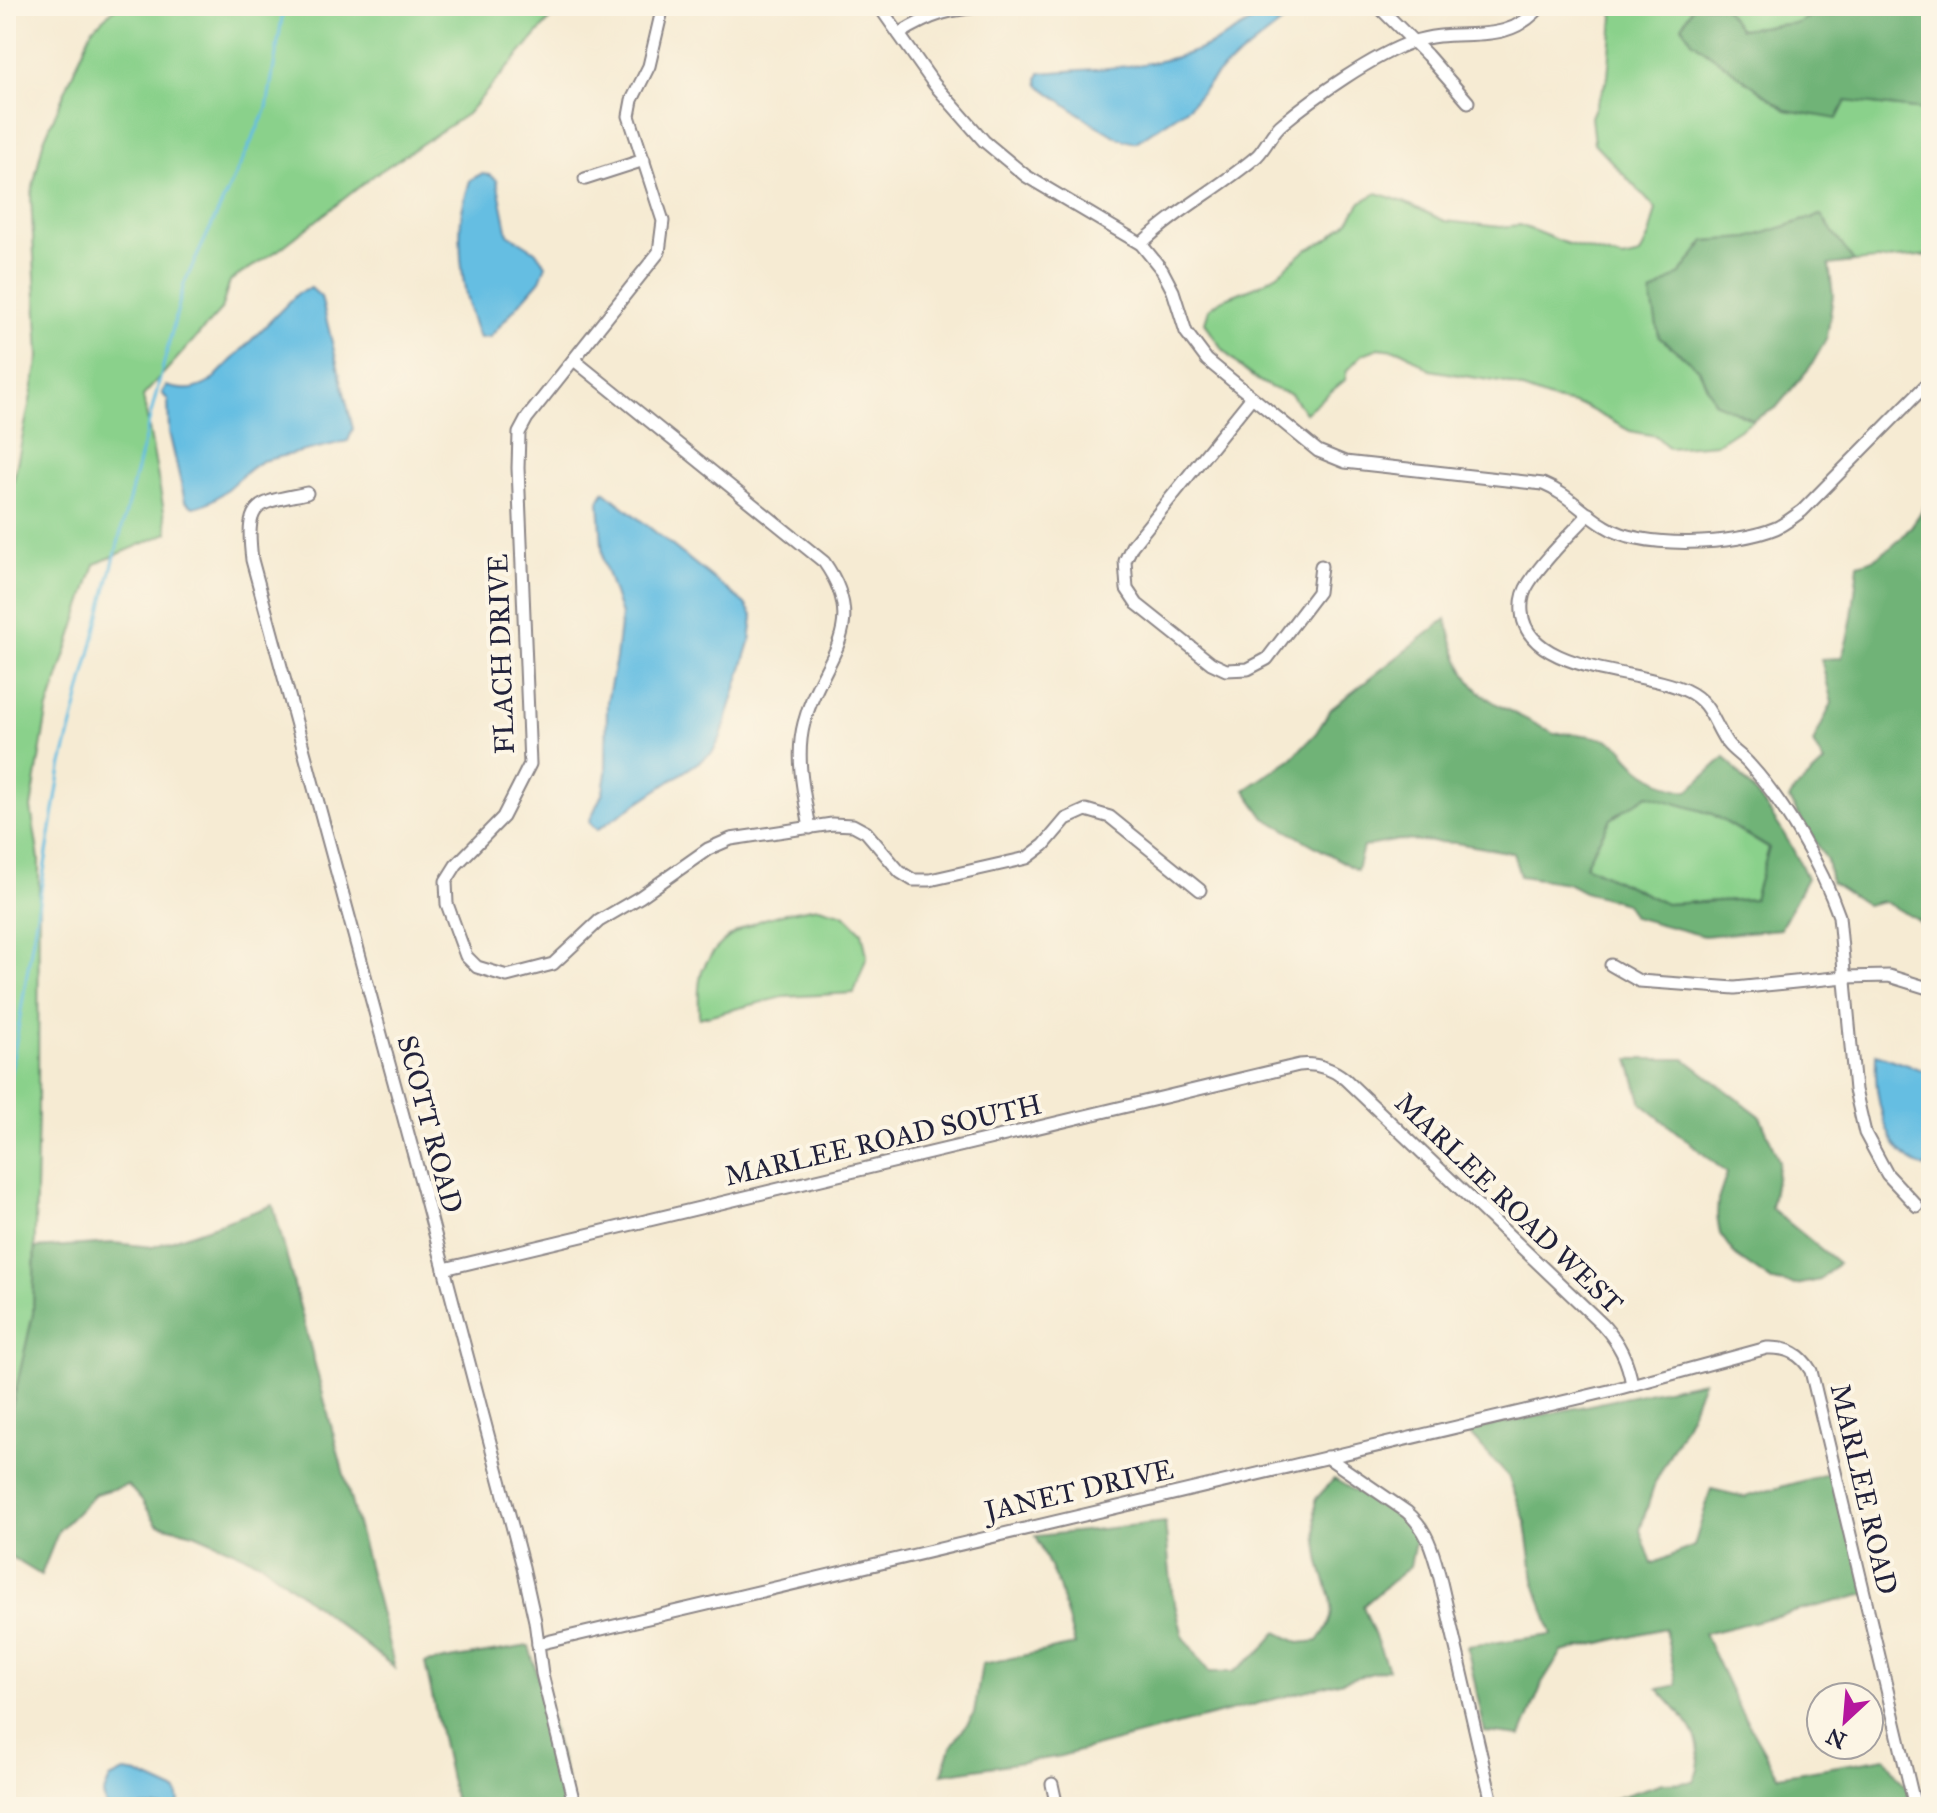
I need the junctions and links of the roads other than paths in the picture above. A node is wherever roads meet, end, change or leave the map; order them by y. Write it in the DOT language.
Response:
graph roads {
  1 [pos="663,6"];
  2 [pos="879,6"];
  3 [pos="989,6"];
  4 [pos="1378,6"];
  5 [pos="1541,6"];
  6 [pos="899,34"];
  7 [pos="1412,42"];
  8 [pos="1468,102"];
  9 [pos="644,160"];
  10 [pos="585,179"];
  11 [pos="1141,244"];
  12 [pos="574,360"];
  13 [pos="1931,380"];
  14 [pos="1252,397"];
  15 [pos="307,493"];
  16 [pos="1589,514"];
  17 [pos="1321,566"];
  18 [pos="810,828"];
  19 [pos="1200,890"];
  20 [pos="1611,965"];
  21 [pos="1845,977"];
  22 [pos="1931,989"];
  23 [pos="1333,1070"];
  24 [pos="1917,1206"];
  25 [pos="444,1269"];
  26 [pos="1632,1385"];
  27 [pos="1327,1457"];
  28 [pos="538,1644"];
  29 [pos="1052,1784"];
  30 [pos="575,1807"];
  31 [pos="1057,1807"];
  32 [pos="1493,1807"];
  33 [pos="1915,1807"];
  1 -- 9 [label="street, FLACH DRIVE"];
  2 -- 6 [label="street"];
  3 -- 6 [label="street"];
  4 -- 7 [label="street"];
  5 -- 7 [label="street"];
  6 -- 11 [label="street"];
  7 -- 8 [label="street"];
  7 -- 11 [label="street"];
  9 -- 10 [label="street"];
  9 -- 12 [label="street, FLACH DRIVE"];
  11 -- 14 [label="street"];
  12 -- 18 [label="street"];
  12 -- 18 [label="street, FLACH DRIVE"];
  13 -- 16 [label="street"];
  14 -- 16 [label="street"];
  14 -- 17 [label="street"];
  15 -- 25 [label="street, SCOTT ROAD"];
  16 -- 21 [label="street"];
  18 -- 19 [label="street, FLACH DRIVE"];
  20 -- 21 [label="street"];
  21 -- 22 [label="street"];
  21 -- 24 [label="street"];
  23 -- 25 [label="street, MARLEE ROAD SOUTH"];
  23 -- 26 [label="street, MARLEE ROAD WEST"];
  25 -- 28 [label="street, SCOTT ROAD"];
  26 -- 27 [label="street, JANET DRIVE"];
  26 -- 33 [label="street, MARLEE ROAD"];
  27 -- 28 [label="street, JANET DRIVE"];
  27 -- 32 [label="street"];
  28 -- 30 [label="street, SCOTT ROAD"];
  29 -- 31 [label="street"];
}
